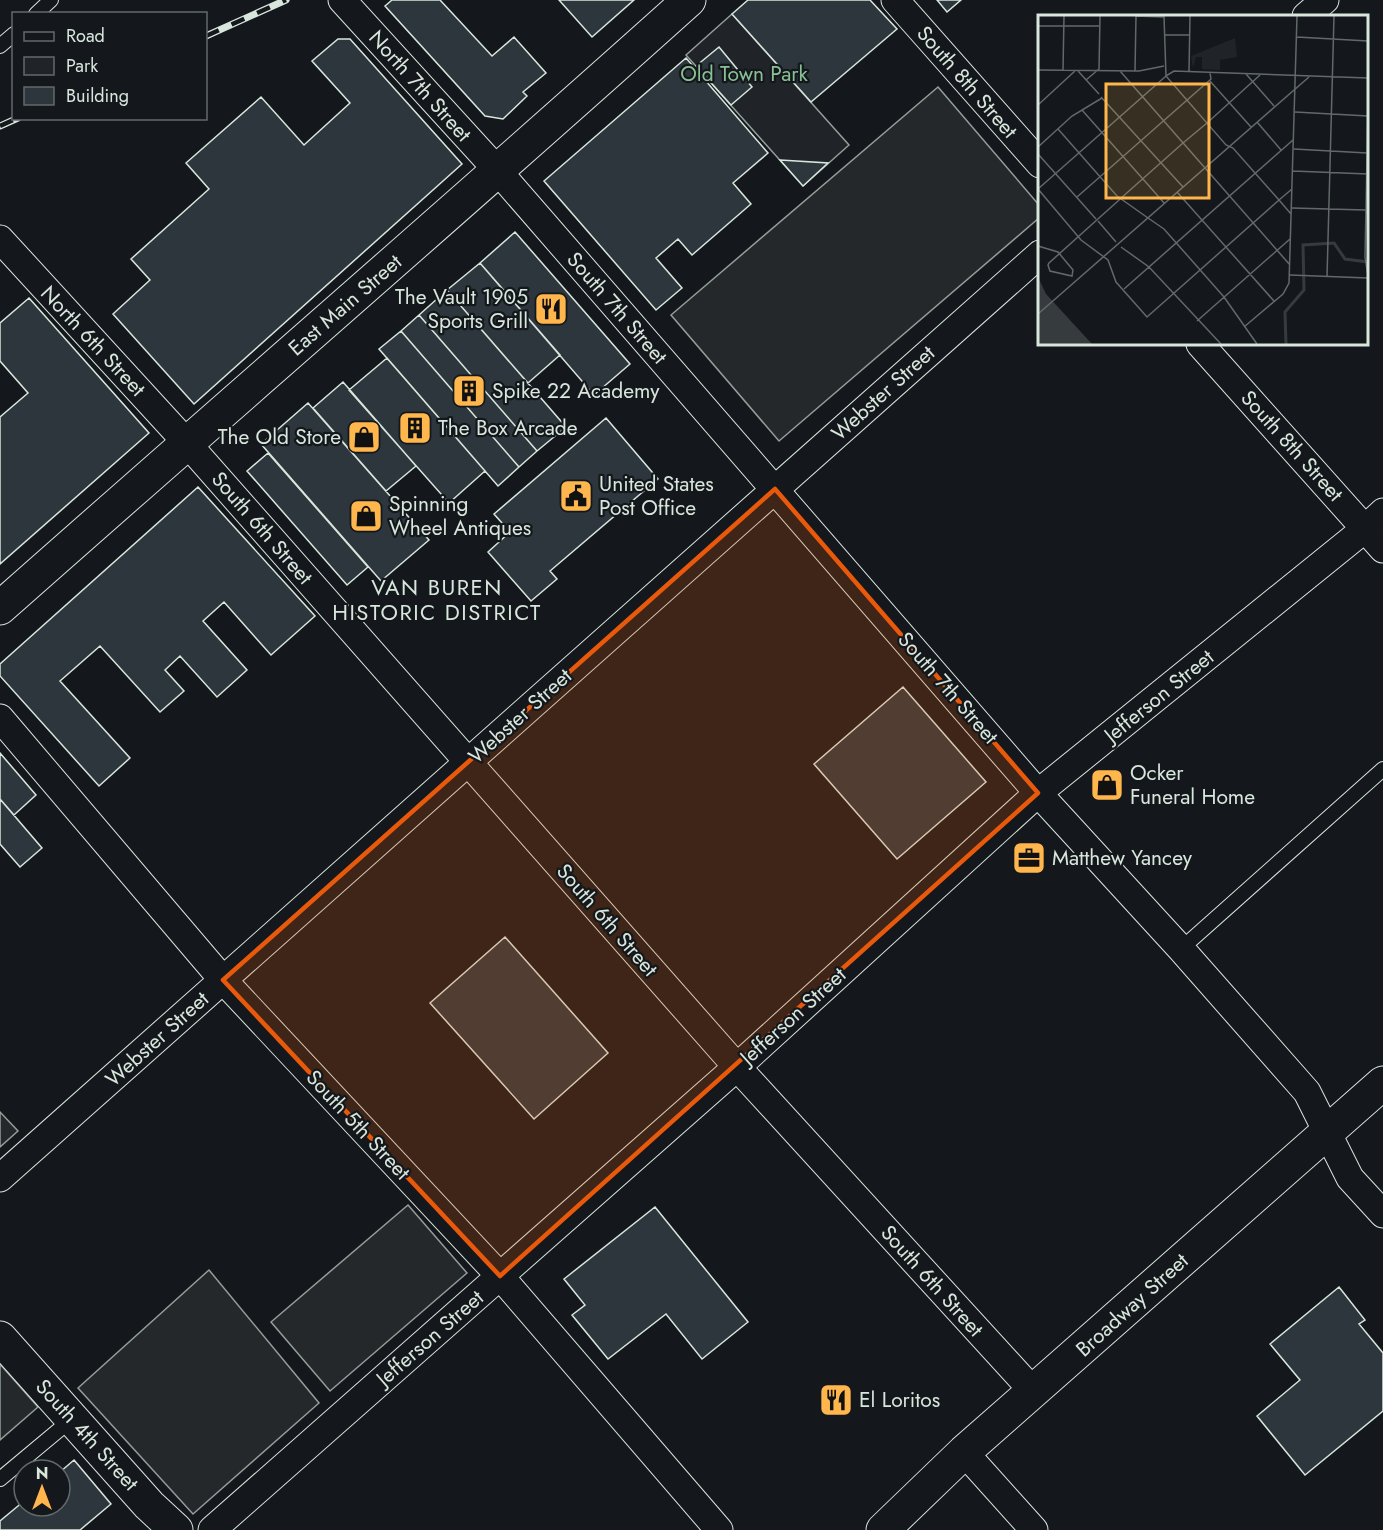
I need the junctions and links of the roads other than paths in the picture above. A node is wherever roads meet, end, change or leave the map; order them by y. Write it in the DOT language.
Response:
graph roads {
  1 [pos="51,0"];
  2 [pos="342,0"];
  3 [pos="689,0"];
  4 [pos="895,0"];
  5 [pos="1325,0"];
  6 [pos="38,12"];
  7 [pos="1307,15"];
  8 [pos="12,36"];
  9 [pos="0,46"];
  10 [pos="1038,162"];
  11 [pos="498,171"];
  12 [pos="0,239"];
  13 [pos="1038,256"];
  14 [pos="1201,345"];
  15 [pos="186,442"];
  16 [pos="775,489"];
  17 [pos="1375,520"];
  18 [pos="1383,549"];
  19 [pos="0,608"];
  20 [pos="0,718"];
  21 [pos="468,761"];
  22 [pos="1383,769"];
  23 [pos="1038,793"];
  24 [pos="1181,949"];
  25 [pos="223,980"];
  26 [pos="737,1067"];
  27 [pos="1383,1083"];
  28 [pos="1327,1132"];
  29 [pos="0,1178"];
  30 [pos="1383,1214"];
  31 [pos="500,1276"];
  32 [pos="0,1338"];
  33 [pos="1034,1392"];
  34 [pos="73,1419"];
  35 [pos="964,1452"];
  36 [pos="0,1479"];
  37 [pos="176,1530"];
  38 [pos="212,1530"];
  39 [pos="718,1530"];
  40 [pos="883,1530"];
  41 [pos="1034,1530"];
  1 -- 6 [label="lane"];
  2 -- 11 [label="street, North 7th Street"];
  3 -- 11 [label="street, East Main Street"];
  4 -- 10 [label="street, South 8th Street"];
  5 -- 7 [label="street"];
  8 -- 9 [label="lane"];
  11 -- 15 [label="street, East Main Street"];
  11 -- 16 [label="street, South 7th Street"];
  12 -- 15 [label="street, North 6th Street"];
  13 -- 16 [label="street, Webster Street"];
  14 -- 17 [label="street, South 8th Street"];
  15 -- 19 [label="street, East Main Street"];
  15 -- 21 [label="street, South 6th Street"];
  16 -- 21 [label="street, Webster Street"];
  16 -- 23 [label="street, South 7th Street"];
  17 -- 18 [label="street, South 8th Street"];
  17 -- 23 [label="street, Jefferson Street"];
  20 -- 25 [label="street, South 5th Street"];
  21 -- 25 [label="street, Webster Street"];
  21 -- 26 [label="street, South 6th Street"];
  22 -- 24 [label="lane"];
  23 -- 24 [label="street, South 7th Street"];
  23 -- 26 [label="street, Jefferson Street"];
  24 -- 28 [label="street, South 7th Street"];
  25 -- 29 [label="street, Webster Street"];
  25 -- 31 [label="street, South 5th Street"];
  26 -- 31 [label="street, Jefferson Street"];
  26 -- 33 [label="street, South 6th Street"];
  27 -- 28 [label="street, Broadway Street"];
  28 -- 30 [label="street, South 7th Street"];
  28 -- 33 [label="street, Broadway Street"];
  31 -- 38 [label="street, Jefferson Street"];
  31 -- 39 [label="street, South 5th Street"];
  32 -- 34 [label="street, South 4th Street"];
  33 -- 35 [label="street, Broadway Street"];
  34 -- 36 [label="lane"];
  34 -- 37 [label="street, South 4th Street"];
  35 -- 40 [label="street, Broadway Street"];
  35 -- 41 [label="street"];
}
